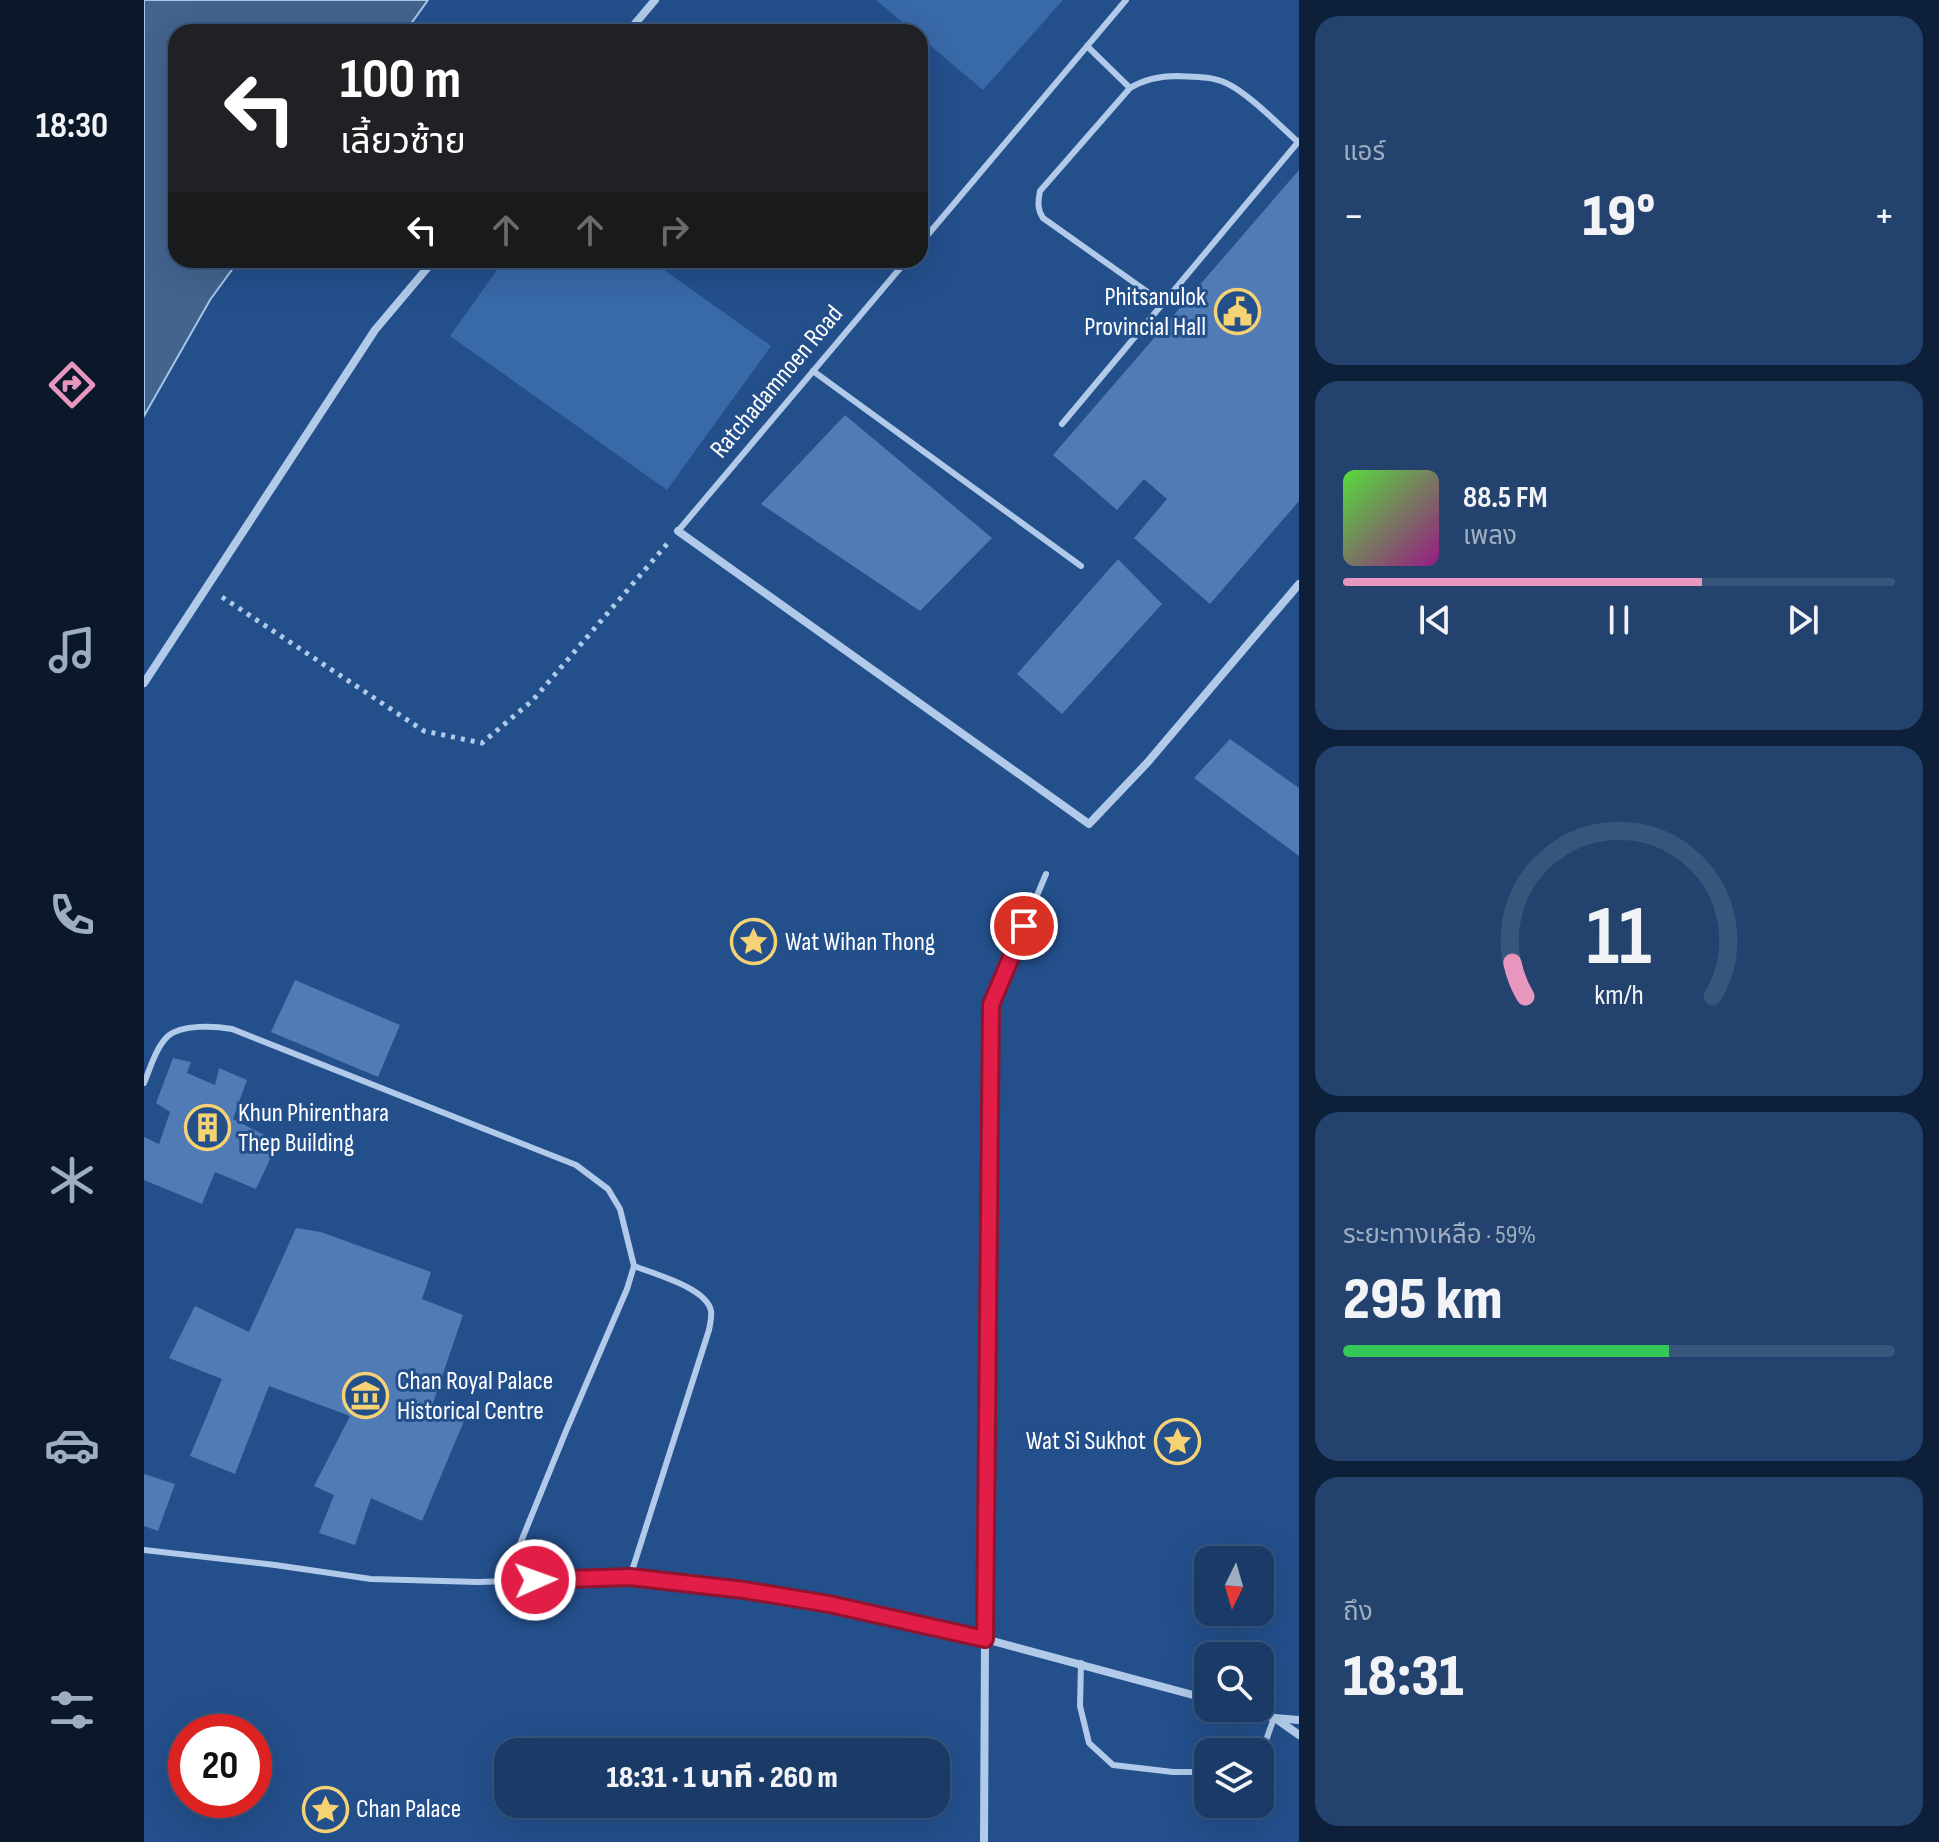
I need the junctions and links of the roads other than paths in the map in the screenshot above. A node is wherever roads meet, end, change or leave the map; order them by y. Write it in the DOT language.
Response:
graph roads {
  1 [pos="655,0"];
  2 [pos="1126,0"];
  3 [pos="635,24"];
  4 [pos="1087,46"];
  5 [pos="1130,88"];
  6 [pos="1298,141"];
  7 [pos="928,235"];
  8 [pos="427,268"];
  9 [pos="900,268"];
  10 [pos="1163,303"];
  11 [pos="813,371"];
  12 [pos="1062,424"];
  13 [pos="678,531"];
  14 [pos="1081,566"];
  15 [pos="1299,584"];
  16 [pos="144,683"];
  17 [pos="1046,874"];
  18 [pos="144,1083"];
  19 [pos="634,1266"];
  20 [pos="144,1550"];
  21 [pos="630,1577"];
  22 [pos="505,1581"];
  23 [pos="985,1639"];
  24 [pos="1081,1663"];
  25 [pos="1194,1695"];
  26 [pos="1274,1718"];
  27 [pos="1299,1720"];
  28 [pos="1299,1735"];
  29 [pos="1194,1772"];
  30 [pos="984,1842"];
  1 -- 3 [label="street"];
  2 -- 4 [label="lane"];
  4 -- 5 [label="lane"];
  4 -- 7 [label="lane"];
  5 -- 6 [label="lane"];
  5 -- 10 [label="lane"];
  6 -- 10 [label="lane"];
  8 -- 16 [label="street"];
  9 -- 11 [label="lane, Ratchadamnoen Road"];
  10 -- 12 [label="lane"];
  11 -- 13 [label="lane, Ratchadamnoen Road"];
  11 -- 14 [label="lane"];
  13 -- 15 [label="street"];
  17 -- 23 [label="lane"];
  18 -- 19 [label="lane"];
  19 -- 21 [label="lane"];
  19 -- 22 [label="lane"];
  20 -- 22 [label="lane"];
  21 -- 22 [label="lane"];
  21 -- 23 [label="lane"];
  23 -- 24 [label="street"];
  23 -- 30 [label="street"];
  24 -- 25 [label="street"];
  24 -- 29 [label="lane"];
  26 -- 27 [label="street"];
  26 -- 28 [label="street"];
}
